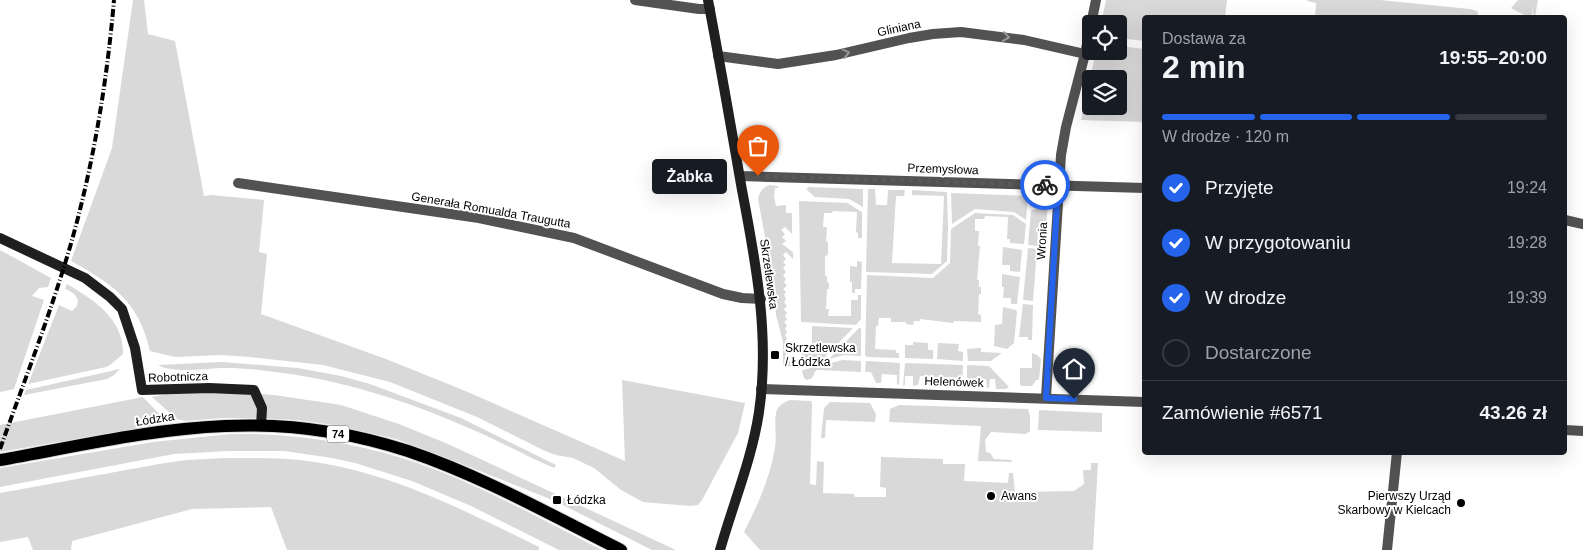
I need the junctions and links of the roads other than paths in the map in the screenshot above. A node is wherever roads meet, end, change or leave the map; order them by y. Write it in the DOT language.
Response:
graph roads {
  1 [pos="635,0"];
  2 [pos="1096,0"];
  3 [pos="709,5"];
  4 [pos="1093,15"];
  5 [pos="1082,53"];
  6 [pos="718,56"];
  7 [pos="1083,60"];
  8 [pos="740,176"];
  9 [pos="238,183"];
  10 [pos="1058,185"];
  11 [pos="1142,188"];
  12 [pos="1567,220"];
  13 [pos="1583,224"];
  14 [pos="0,238"];
  15 [pos="761,299"];
  16 [pos="761,389"];
  17 [pos="1046,398"];
  18 [pos="1142,402"];
  19 [pos="262,426"];
  20 [pos="1567,430"];
  21 [pos="1583,431"];
  22 [pos="1397,455"];
  23 [pos="0,460"];
  24 [pos="621,550"];
  25 [pos="720,550"];
  26 [pos="1387,550"];
  1 -- 3 [label="street"];
  2 -- 4 [label="street, Wronia"];
  3 -- 6 [label="street, Skrzetlewska"];
  6 -- 5 [label="street, Gliniana, one-way"];
  6 -- 8 [label="street, Skrzetlewska"];
  7 -- 10 [label="street, Wronia"];
  8 -- 10 [label="street, Przemysłowa"];
  8 -- 15 [label="street, Skrzetlewska"];
  9 -- 15 [label="street, Generała Romualda Traugutta"];
  10 -- 11 [label="street, Przemysłowa"];
  10 -- 17 [label="street, Wronia"];
  12 -- 13 [label="street"];
  14 -- 19 [label="street, Robotnicza"];
  15 -- 16 [label="street, Skrzetlewska"];
  16 -- 17 [label="street, Helenówek"];
  16 -- 25 [label="street, Skrzetlewska"];
  17 -- 18 [label="street, Helenówek"];
  19 -- 23 [label="main road, Łódzka / 74"];
  19 -- 24 [label="main road, Łódzka / 74"];
  20 -- 21 [label="street"];
  22 -- 26 [label="street"];
}
